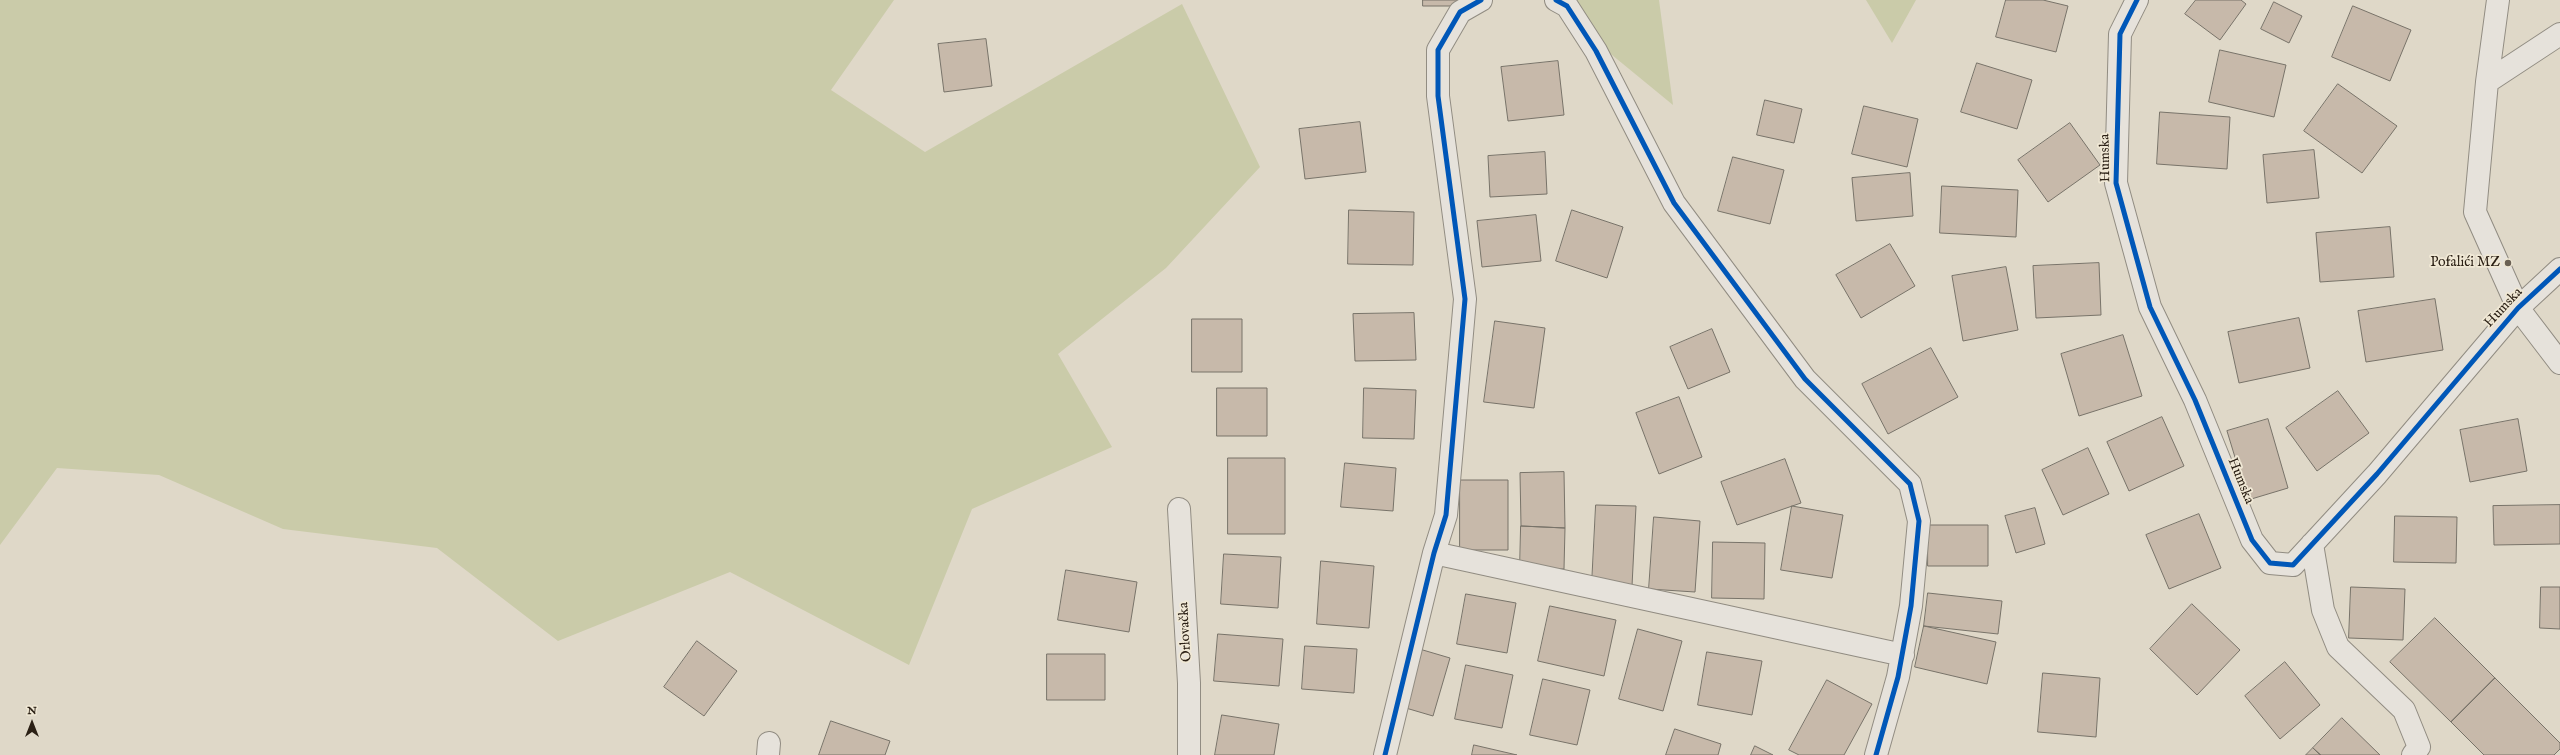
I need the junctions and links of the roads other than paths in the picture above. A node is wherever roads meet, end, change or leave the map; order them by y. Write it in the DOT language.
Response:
graph roads {
  1 [pos="1481,0"];
  2 [pos="1556,0"];
  3 [pos="2137,0"];
  4 [pos="2498,0"];
  5 [pos="2560,34"];
  6 [pos="2487,82"];
  7 [pos="2560,269"];
  8 [pos="2518,308"];
  9 [pos="2560,364"];
  10 [pos="1179,509"];
  11 [pos="2312,544"];
  12 [pos="1434,553"];
  13 [pos="1903,655"];
  14 [pos="1189,755"];
  15 [pos="1385,755"];
  16 [pos="1876,755"];
  17 [pos="2413,755"];
  1 -- 12 [label="street"];
  2 -- 13 [label="street"];
  3 -- 11 [label="street, Humska"];
  4 -- 6 [label="street, Humska"];
  5 -- 6 [label="street"];
  6 -- 8 [label="street, Humska"];
  7 -- 8 [label="street, Humska"];
  8 -- 9 [label="street, Humska"];
  8 -- 11 [label="street, Humska"];
  10 -- 14 [label="street, Orlovačka"];
  11 -- 17 [label="street"];
  12 -- 13 [label="street"];
  12 -- 15 [label="street"];
  13 -- 16 [label="street"];
}
